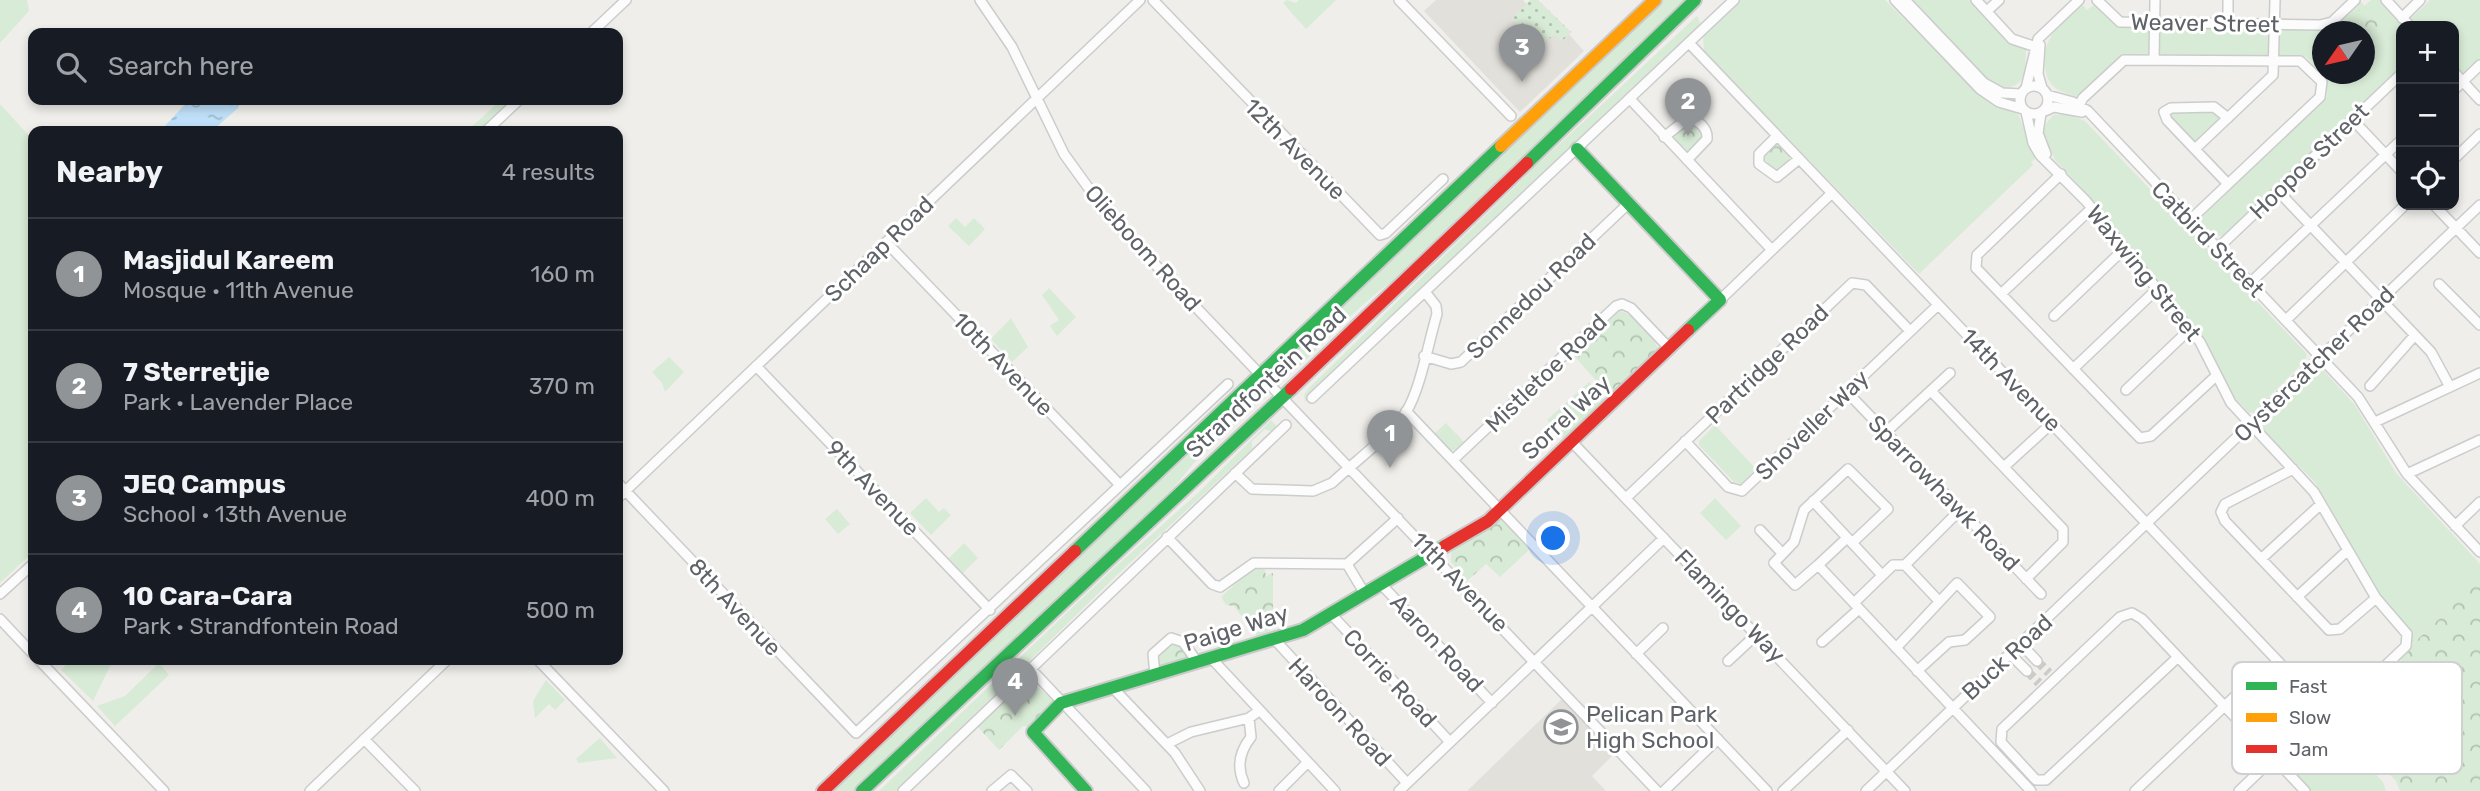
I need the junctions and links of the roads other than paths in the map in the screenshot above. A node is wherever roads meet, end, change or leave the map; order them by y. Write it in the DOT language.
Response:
graph roads {
  1 [pos="626,0"];
  2 [pos="980,0"];
  3 [pos="1140,0"];
  4 [pos="1153,0"];
  5 [pos="1399,0"];
  6 [pos="1655,0"];
  7 [pos="1695,0"];
  8 [pos="1734,0"];
  9 [pos="1895,0"];
  10 [pos="1905,0"];
  11 [pos="1976,0"];
  12 [pos="1999,0"];
  13 [pos="2079,0"];
  14 [pos="2097,0"];
  15 [pos="2155,0"];
  16 [pos="2228,0"];
  17 [pos="2275,0"];
  18 [pos="2355,0"];
  19 [pos="2386,0"];
  20 [pos="2420,0"];
  21 [pos="1987,11"];
  22 [pos="2402,18"];
  23 [pos="2405,21"];
  24 [pos="2155,22"];
  25 [pos="2228,23"];
  26 [pos="2275,24"];
  27 [pos="596,28"];
  28 [pos="1689,43"];
  29 [pos="2036,47"];
  30 [pos="2154,59"];
  31 [pos="2273,61"];
  32 [pos="2480,65"];
  33 [pos="2459,78"];
  34 [pos="2396,79"];
  35 [pos="2463,82"];
  36 [pos="2459,86"];
  37 [pos="2024,91"];
  38 [pos="2044,91"];
  39 [pos="1037,99"];
  40 [pos="1630,99"];
  41 [pos="2480,100"];
  42 [pos="514,105"];
  43 [pos="2078,107"];
  44 [pos="2024,111"];
  45 [pos="2043,112"];
  46 [pos="1511,116"];
  47 [pos="2228,118"];
  48 [pos="2353,120"];
  49 [pos="491,126"];
  50 [pos="2480,134"];
  51 [pos="1664,136"];
  52 [pos="1777,136"];
  53 [pos="2396,145"];
  54 [pos="1577,149"];
  55 [pos="2195,149"];
  56 [pos="2459,154"];
  57 [pos="2386,155"];
  58 [pos="1799,159"];
  59 [pos="1687,160"];
  60 [pos="2050,162"];
  61 [pos="2396,166"];
  62 [pos="2061,174"];
  63 [pos="1443,179"];
  64 [pos="2228,184"];
  65 [pos="2278,191"];
  66 [pos="1831,194"];
  67 [pos="1629,203"];
  68 [pos="2480,205"];
  69 [pos="2092,208"];
  70 [pos="2400,210"];
  71 [pos="2439,210"];
  72 [pos="2190,220"];
  73 [pos="2311,226"];
  74 [pos="2456,228"];
  75 [pos="886,242"];
  76 [pos="2217,249"];
  77 [pos="1772,250"];
  78 [pos="2123,250"];
  79 [pos="2480,253"];
  80 [pos="2346,262"];
  81 [pos="2250,284"];
  82 [pos="2439,284"];
  83 [pos="2156,290"];
  84 [pos="1426,293"];
  85 [pos="2001,293"];
  86 [pos="2381,299"];
  87 [pos="1720,300"];
  88 [pos="1938,305"];
  89 [pos="2054,316"];
  90 [pos="2286,320"];
  91 [pos="2480,325"];
  92 [pos="2190,329"];
  93 [pos="1910,331"];
  94 [pos="2415,335"];
  95 [pos="1670,349"];
  96 [pos="1424,356"];
  97 [pos="2321,357"];
  98 [pos="756,366"];
  99 [pos="2073,369"];
  100 [pos="1950,373"];
  101 [pos="2480,373"];
  102 [pos="1262,374"];
  103 [pos="2216,376"];
  104 [pos="1228,384"];
  105 [pos="2370,386"];
  106 [pos="2450,387"];
  107 [pos="2126,390"];
  108 [pos="1931,391"];
  109 [pos="1847,392"];
  110 [pos="1283,396"];
  111 [pos="1312,398"];
  112 [pos="1406,411"];
  113 [pos="2375,422"];
  114 [pos="2052,423"];
  115 [pos="2251,424"];
  116 [pos="1286,425"];
  117 [pos="1886,432"];
  118 [pos="2480,440"];
  119 [pos="1572,441"];
  120 [pos="1685,441"];
  121 [pos="1453,460"];
  122 [pos="1349,466"];
  123 [pos="2006,466"];
  124 [pos="2293,469"];
  125 [pos="1236,473"];
  126 [pos="2407,474"];
  127 [pos="1120,485"];
  128 [pos="623,494"];
  129 [pos="623,496"];
  130 [pos="1626,498"];
  131 [pos="1813,501"];
  132 [pos="2480,502"];
  133 [pos="2321,504"];
  134 [pos="1500,509"];
  135 [pos="1960,510"];
  136 [pos="1398,518"];
  137 [pos="2148,524"];
  138 [pos="2455,526"];
  139 [pos="1760,530"];
  140 [pos="1167,537"];
  141 [pos="1664,538"];
  142 [pos="1850,541"];
  143 [pos="2348,550"];
  144 [pos="2480,552"];
  145 [pos="1782,554"];
  146 [pos="1434,555"];
  147 [pos="2261,559"];
  148 [pos="1347,564"];
  149 [pos="1818,565"];
  150 [pos="1905,565"];
  151 [pos="28,569"];
  152 [pos="1882,575"];
  153 [pos="2026,579"];
  154 [pos="1381,584"];
  155 [pos="0,594"];
  156 [pos="1365,594"];
  157 [pos="2041,594"];
  158 [pos="2297,597"];
  159 [pos="2376,598"];
  160 [pos="1938,600"];
  161 [pos="1856,606"];
  162 [pos="1592,607"];
  163 [pos="990,610"];
  164 [pos="1331,614"];
  165 [pos="0,619"];
  166 [pos="1663,628"];
  167 [pos="1756,634"];
  168 [pos="1275,640"];
  169 [pos="1822,642"];
  170 [pos="2021,644"];
  171 [pos="1896,648"];
  172 [pos="28,649"];
  173 [pos="1636,654"];
  174 [pos="2010,654"];
  175 [pos="2177,658"];
  176 [pos="1212,659"];
  177 [pos="1728,661"];
  178 [pos="2037,661"];
  179 [pos="1535,662"];
  180 [pos="2278,662"];
  181 [pos="2388,662"];
  182 [pos="1198,663"];
  183 [pos="44,665"];
  184 [pos="442,665"];
  185 [pos="543,665"];
  186 [pos="1031,669"];
  187 [pos="1917,671"];
  188 [pos="2027,671"];
  189 [pos="1155,675"];
  190 [pos="1113,688"];
  191 [pos="2232,697"];
  192 [pos="1492,703"];
  193 [pos="1061,704"];
  194 [pos="2223,705"];
  195 [pos="1952,709"];
  196 [pos="1259,711"];
  197 [pos="2232,715"];
  198 [pos="1249,718"];
  199 [pos="1848,730"];
  200 [pos="364,739"];
  201 [pos="1718,739"];
  202 [pos="1450,742"];
  203 [pos="1167,744"];
  204 [pos="1308,762"];
  205 [pos="1886,772"];
  206 [pos="2257,774"];
  207 [pos="2289,774"];
  208 [pos="1244,783"];
  209 [pos="1407,783"];
  210 [pos="164,791"];
  211 [pos="310,791"];
  212 [pos="415,791"];
  213 [pos="664,791"];
  214 [pos="823,791"];
  215 [pos="862,791"];
  216 [pos="904,791"];
  217 [pos="992,791"];
  218 [pos="1027,791"];
  219 [pos="1086,791"];
  220 [pos="1146,791"];
  221 [pos="1200,791"];
  222 [pos="1279,791"];
  223 [pos="1335,791"];
  224 [pos="1399,791"];
  225 [pos="1657,791"];
  226 [pos="1664,791"];
  227 [pos="1767,791"];
  228 [pos="1783,791"];
  229 [pos="1866,791"];
  230 [pos="1905,791"];
  231 [pos="2031,791"];
  232 [pos="2136,791"];
  233 [pos="2239,791"];
  234 [pos="2305,791"];
  1 -- 27 [label="street"];
  2 -- 39 [label="street, Olieboom Road"];
  3 -- 39 [label="street, Schaap Road"];
  4 -- 63 [label="street, 12th Avenue"];
  5 -- 46 [label="street"];
  6 -- 102 [label="main road, Strandfontein Road"];
  7 -- 110 [label="main road, Strandfontein Road"];
  8 -- 28 [label="street, Strandfontein Road"];
  9 -- 44 [label="street, Catbird Street"];
  10 -- 37 [label="street, Catbird Street"];
  11 -- 21 [label="street"];
  12 -- 21 [label="street"];
  13 -- 29 [label="street"];
  14 -- 24 [label="street, Weaver Street"];
  15 -- 24 [label="street"];
  16 -- 25 [label="street"];
  17 -- 26 [label="street"];
  18 -- 26 [label="street, Weaver Street"];
  19 -- 22 [label="street"];
  20 -- 22 [label="street"];
  21 -- 29 [label="street"];
  22 -- 23 [label="street"];
  24 -- 25 [label="street, Weaver Street"];
  24 -- 30 [label="street"];
  25 -- 26 [label="street, Weaver Street"];
  26 -- 31 [label="street"];
  28 -- 40 [label="street, Strandfontein Road"];
  28 -- 52 [label="street, 14th Avenue"];
  29 -- 37 [label="street, Waxwing Street"];
  29 -- 38 [label="street, Waxwing Street"];
  30 -- 31 [label="street"];
  30 -- 43 [label="street"];
  31 -- 47 [label="street"];
  31 -- 64 [label="street"];
  32 -- 35 [label="street"];
  33 -- 35 [label="street"];
  34 -- 48 [label="street, Hoopoe Street"];
  35 -- 36 [label="street"];
  35 -- 41 [label="street"];
  37 -- 38 [label="street, Catbird Street"];
  37 -- 44 [label="street, Waxwing Street"];
  38 -- 43 [label="street, Catbird Street"];
  38 -- 45 [label="street, Waxwing Street"];
  39 -- 75 [label="street, Schaap Road"];
  39 -- 102 [label="street, Olieboom Road"];
  40 -- 51 [label="street"];
  40 -- 54 [label="street, Strandfontein Road"];
  42 -- 49 [label="street"];
  43 -- 45 [label="street, Catbird Street"];
  43 -- 72 [label="street, Catbird Street"];
  44 -- 45 [label="street, Catbird Street"];
  44 -- 60 [label="street, Waxwing Street"];
  45 -- 60 [label="street, Waxwing Street"];
  47 -- 55 [label="street"];
  47 -- 55 [label="street"];
  48 -- 57 [label="street"];
  48 -- 65 [label="street, Hoopoe Street"];
  50 -- 56 [label="street"];
  51 -- 59 [label="street"];
  51 -- 59 [label="street"];
  52 -- 58 [label="street, 14th Avenue"];
  52 -- 58 [label="street"];
  53 -- 57 [label="street"];
  54 -- 67 [label="main road"];
  54 -- 84 [label="street, Strandfontein Road"];
  55 -- 64 [label="street"];
  57 -- 61 [label="street"];
  57 -- 73 [label="street"];
  58 -- 66 [label="street, 14th Avenue"];
  59 -- 77 [label="street"];
  60 -- 62 [label="street, Waxwing Street"];
  62 -- 69 [label="street, Waxwing Street"];
  62 -- 85 [label="street"];
  64 -- 72 [label="street"];
  65 -- 73 [label="street"];
  65 -- 76 [label="street, Hoopoe Street"];
  66 -- 77 [label="street, Sorrel Way"];
  66 -- 88 [label="street, 14th Avenue"];
  67 -- 87 [label="main road"];
  67 -- 96 [label="street, Sonnedou Road"];
  68 -- 74 [label="street, Oystercatcher Road"];
  69 -- 78 [label="street, Waxwing Street"];
  69 -- 85 [label="street"];
  70 -- 80 [label="street"];
  71 -- 74 [label="street"];
  72 -- 76 [label="street, Catbird Street"];
  73 -- 80 [label="street"];
  73 -- 81 [label="street"];
  74 -- 79 [label="street"];
  74 -- 86 [label="street, Oystercatcher Road"];
  75 -- 98 [label="street, Schaap Road"];
  75 -- 127 [label="street, 10th Avenue"];
  76 -- 81 [label="street, Catbird Street"];
  77 -- 87 [label="street, Sorrel Way"];
  78 -- 83 [label="street, Waxwing Street"];
  78 -- 89 [label="street"];
  80 -- 86 [label="street"];
  80 -- 90 [label="street"];
  81 -- 90 [label="street, Catbird Street"];
  82 -- 91 [label="street"];
  83 -- 92 [label="street, Waxwing Street"];
  83 -- 99 [label="street"];
  84 -- 96 [label="street"];
  84 -- 111 [label="street, Strandfontein Road"];
  85 -- 99 [label="street"];
  86 -- 94 [label="street"];
  86 -- 97 [label="street, Oystercatcher Road"];
  87 -- 95 [label="main road, Sorrel Way"];
  88 -- 93 [label="street, Shoveller Way"];
  88 -- 114 [label="street, 14th Avenue"];
  90 -- 97 [label="street, Catbird Street"];
  92 -- 103 [label="street, Waxwing Street"];
  92 -- 107 [label="street"];
  93 -- 109 [label="street, Shoveller Way"];
  93 -- 120 [label="street, Partridge Road"];
  94 -- 105 [label="street"];
  94 -- 106 [label="street"];
  95 -- 119 [label="main road, Sorrel Way"];
  95 -- 121 [label="street, Mistletoe Road"];
  96 -- 112 [label="street"];
  97 -- 113 [label="street, Catbird Street"];
  97 -- 115 [label="street, Oystercatcher Road"];
  98 -- 128 [label="street, Schaap Road"];
  98 -- 163 [label="street, 9th Avenue"];
  99 -- 103 [label="street"];
  100 -- 108 [label="street"];
  101 -- 106 [label="street"];
  102 -- 110 [label="street, 11th Avenue"];
  102 -- 214 [label="main road, Strandfontein Road"];
  103 -- 115 [label="street, Waxwing Street"];
  104 -- 127 [label="street"];
  106 -- 113 [label="street"];
  108 -- 117 [label="street"];
  108 -- 123 [label="street"];
  109 -- 117 [label="street, Sparrowhawk Road"];
  109 -- 120 [label="street, Shoveller Way"];
  110 -- 122 [label="street, 11th Avenue"];
  110 -- 215 [label="main road, Strandfontein Road"];
  112 -- 121 [label="street"];
  112 -- 122 [label="street"];
  113 -- 126 [label="street, Catbird Street"];
  114 -- 123 [label="street"];
  114 -- 137 [label="street, 14th Avenue"];
  115 -- 124 [label="street, Waxwing Street"];
  115 -- 137 [label="street, Oystercatcher Road"];
  116 -- 125 [label="street, Strandfontein Road"];
  117 -- 135 [label="street, Sparrowhawk Road"];
  118 -- 126 [label="street"];
  119 -- 130 [label="street, Flamingo Way"];
  119 -- 134 [label="main road, Sorrel Way"];
  120 -- 130 [label="street, Partridge Road"];
  121 -- 134 [label="street"];
  122 -- 125 [label="street"];
  122 -- 136 [label="street, 11th Avenue"];
  123 -- 153 [label="street"];
  124 -- 133 [label="street, Waxwing Street"];
  124 -- 147 [label="street"];
  125 -- 140 [label="street, Strandfontein Road"];
  126 -- 138 [label="street, Catbird Street"];
  127 -- 163 [label="street"];
  129 -- 163 [label="street, 8th Avenue"];
  130 -- 141 [label="street, Flamingo Way"];
  131 -- 142 [label="street"];
  131 -- 142 [label="street"];
  131 -- 145 [label="street"];
  132 -- 138 [label="street"];
  133 -- 143 [label="street, Waxwing Street"];
  133 -- 147 [label="street"];
  134 -- 146 [label="main road, Sorrel Way"];
  134 -- 162 [label="street"];
  135 -- 150 [label="street"];
  135 -- 153 [label="street, Sparrowhawk Road"];
  136 -- 146 [label="street, 11th Avenue"];
  136 -- 148 [label="street"];
  137 -- 170 [label="street, Buck Road"];
  137 -- 180 [label="street, 14th Avenue"];
  138 -- 144 [label="street, Catbird Street"];
  139 -- 145 [label="street"];
  140 -- 148 [label="street"];
  140 -- 186 [label="street, Strandfontein Road"];
  141 -- 162 [label="street"];
  141 -- 167 [label="street, Flamingo Way"];
  142 -- 149 [label="street"];
  142 -- 152 [label="street"];
  143 -- 158 [label="street"];
  143 -- 159 [label="street, Waxwing Street"];
  145 -- 149 [label="street"];
  146 -- 154 [label="main road, Paige Way"];
  146 -- 179 [label="street, 11th Avenue"];
  147 -- 158 [label="street"];
  148 -- 156 [label="street"];
  149 -- 161 [label="street"];
  150 -- 152 [label="street"];
  150 -- 160 [label="street"];
  151 -- 155 [label="street"];
  152 -- 161 [label="street"];
  153 -- 157 [label="street, Sparrowhawk Road"];
  154 -- 156 [label="main road, Paige Way"];
  154 -- 192 [label="street, Aaron Road"];
  156 -- 164 [label="main road, Paige Way"];
  158 -- 159 [label="street"];
  159 -- 181 [label="street, Waxwing Street"];
  160 -- 171 [label="street"];
  160 -- 187 [label="street"];
  161 -- 169 [label="street"];
  161 -- 171 [label="street"];
  162 -- 173 [label="street"];
  162 -- 179 [label="street"];
  164 -- 168 [label="main road, Paige Way"];
  164 -- 202 [label="street, Corrie Road"];
  165 -- 172 [label="street"];
  166 -- 173 [label="street"];
  167 -- 177 [label="street"];
  167 -- 199 [label="street, Flamingo Way"];
  168 -- 176 [label="main road, Paige Way"];
  168 -- 209 [label="street, Haroon Road"];
  170 -- 174 [label="street, Buck Road"];
  170 -- 178 [label="street"];
  171 -- 187 [label="street"];
  173 -- 201 [label="street"];
  174 -- 188 [label="street"];
  174 -- 195 [label="street, Buck Road"];
  175 -- 175 [label="street"];
  175 -- 194 [label="street"];
  176 -- 182 [label="main road, Paige Way"];
  176 -- 196 [label="street"];
  179 -- 192 [label="street"];
  179 -- 225 [label="street, 11th Avenue"];
  182 -- 189 [label="main road, Paige Way"];
  182 -- 189 [label="street"];
  183 -- 210 [label="street"];
  184 -- 200 [label="street"];
  185 -- 213 [label="street"];
  186 -- 193 [label="street"];
  186 -- 216 [label="street, Strandfontein Road"];
  187 -- 195 [label="street"];
  189 -- 190 [label="main road, Paige Way"];
  190 -- 193 [label="main road, Paige Way"];
  190 -- 203 [label="street"];
  191 -- 194 [label="street"];
  192 -- 202 [label="street"];
  193 -- 219 [label="main road"];
  193 -- 220 [label="street"];
  194 -- 197 [label="street"];
  194 -- 232 [label="street"];
  195 -- 205 [label="street, Buck Road"];
  195 -- 231 [label="street"];
  196 -- 198 [label="street"];
  196 -- 204 [label="street"];
  198 -- 203 [label="street"];
  198 -- 208 [label="street"];
  199 -- 205 [label="street, Flamingo Way"];
  199 -- 228 [label="street"];
  200 -- 211 [label="street"];
  200 -- 212 [label="street"];
  201 -- 226 [label="street"];
  201 -- 227 [label="street"];
  202 -- 209 [label="street"];
  203 -- 221 [label="street"];
  204 -- 222 [label="street"];
  204 -- 223 [label="street"];
  205 -- 229 [label="street, Buck Road"];
  205 -- 230 [label="street, Flamingo Way"];
  206 -- 233 [label="street"];
  207 -- 234 [label="street"];
  209 -- 224 [label="street"];
  217 -- 218 [label="street"];
}
